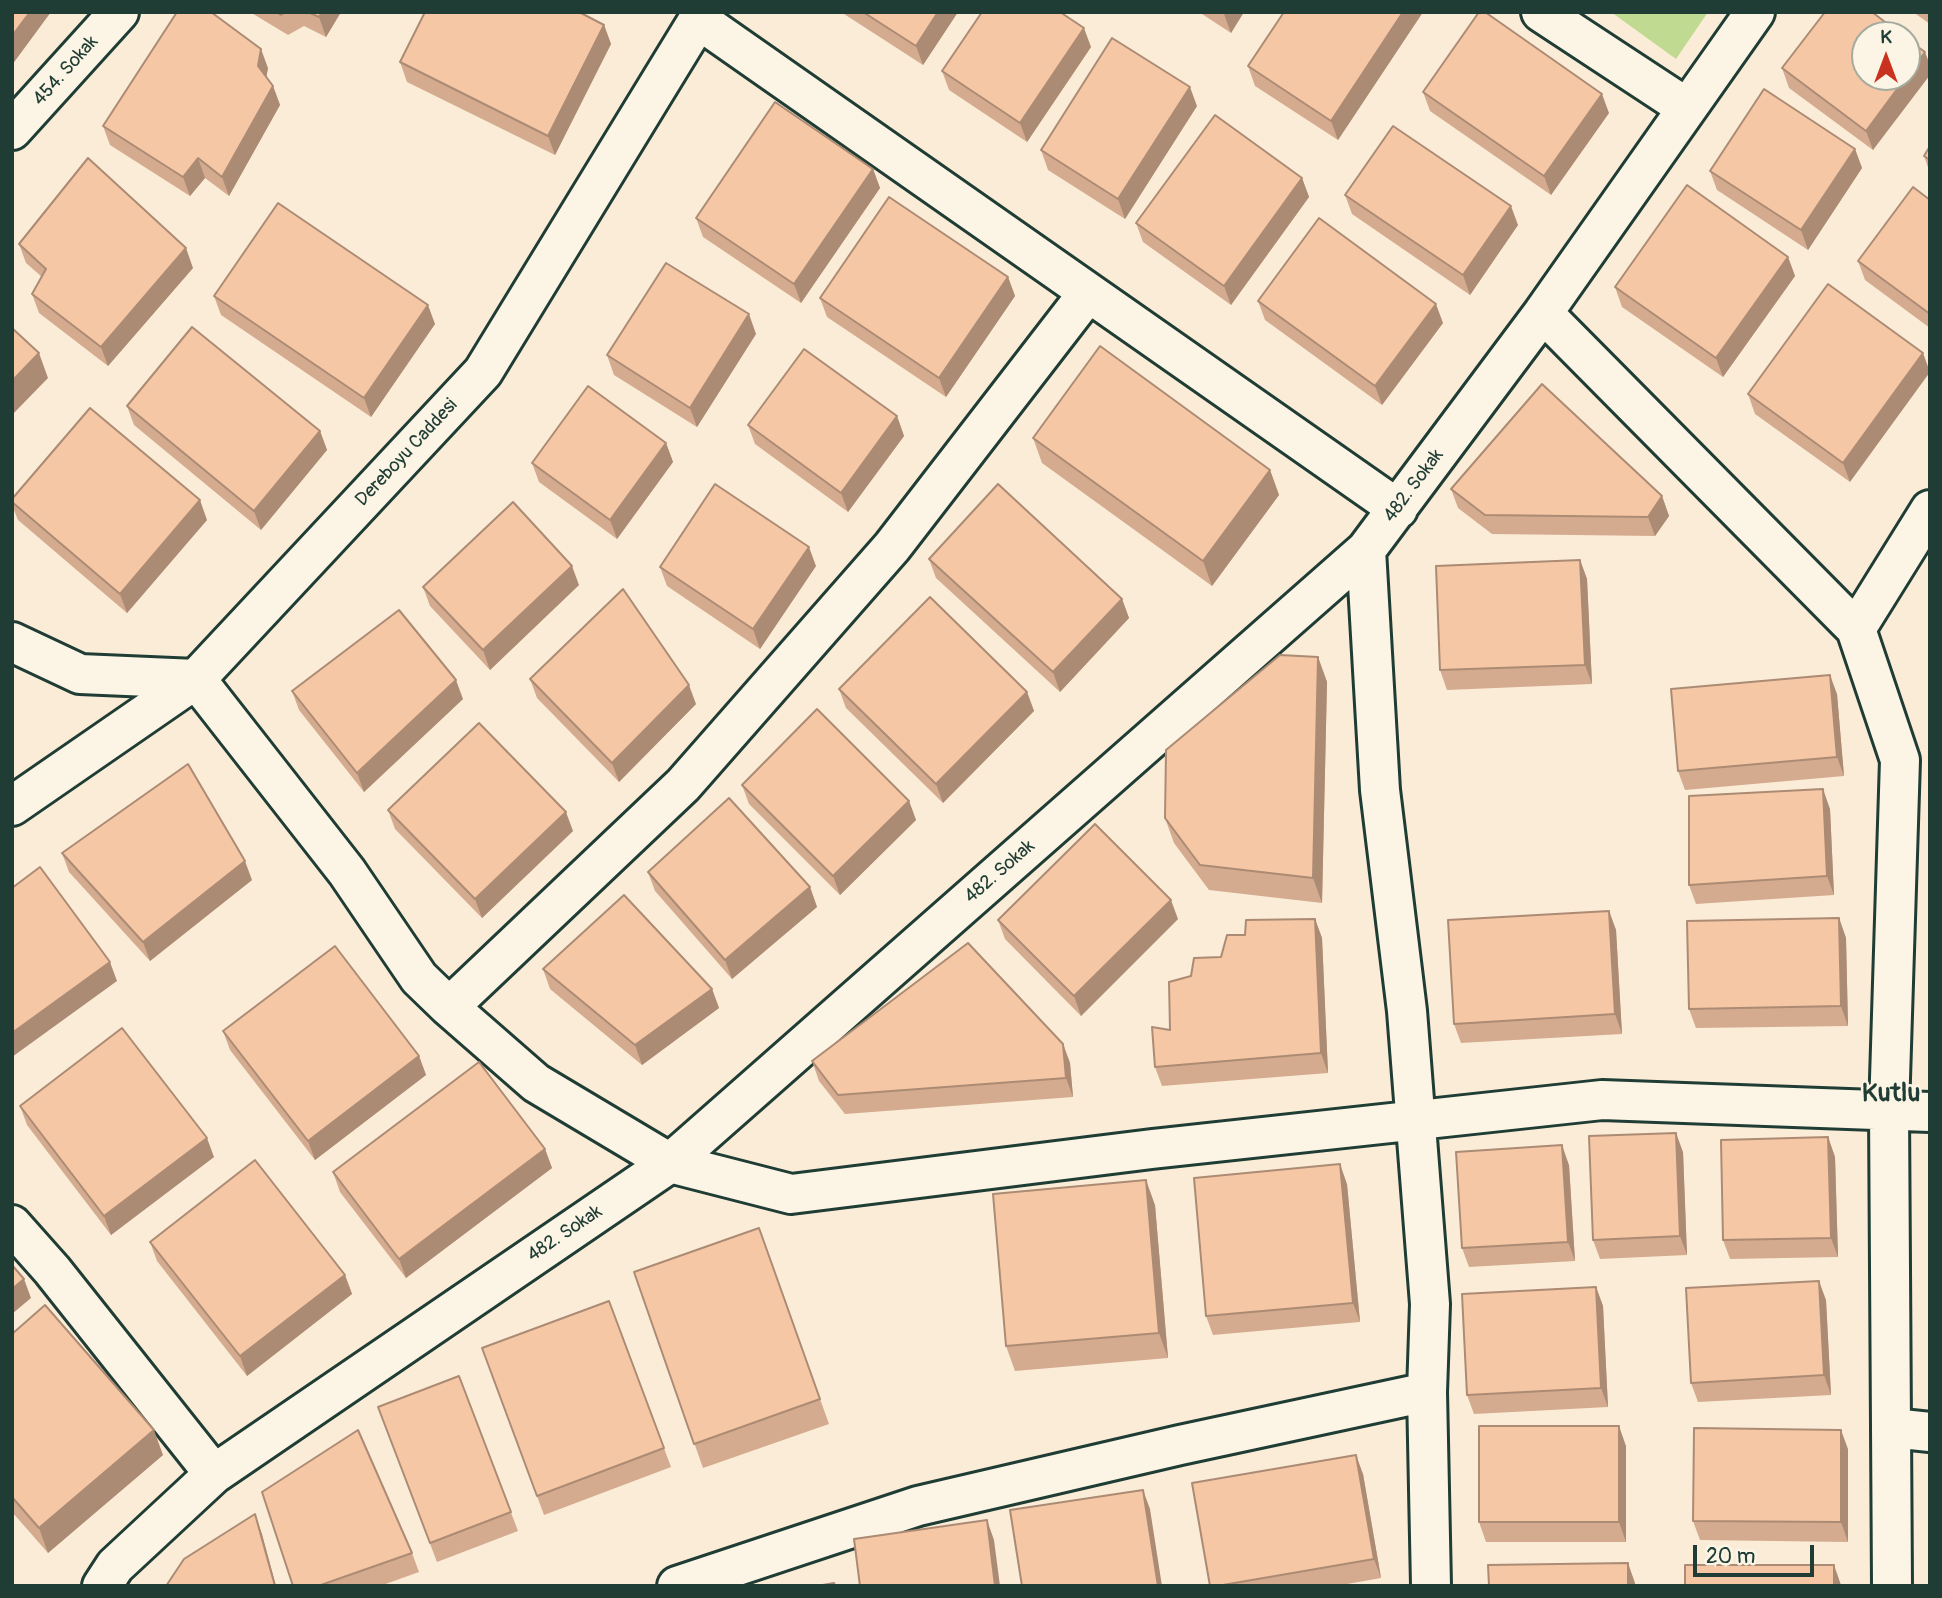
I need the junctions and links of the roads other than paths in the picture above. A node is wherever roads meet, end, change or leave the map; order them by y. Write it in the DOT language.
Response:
graph roads {
  1 [pos="119,12"];
  2 [pos="1541,12"];
  3 [pos="1755,12"];
  4 [pos="701,16"];
  5 [pos="1687,108"];
  6 [pos="12,130"];
  7 [pos="1088,293"];
  8 [pos="1542,313"];
  9 [pos="1398,509"];
  10 [pos="1930,510"];
  11 [pos="1366,550"];
  12 [pos="1856,629"];
  13 [pos="12,642"];
  14 [pos="196,679"];
  15 [pos="12,806"];
  16 [pos="449,1007"];
  17 [pos="1889,1110"];
  18 [pos="1930,1112"];
  19 [pos="1416,1121"];
  20 [pos="670,1163"];
  21 [pos="12,1225"];
  22 [pos="1427,1392"];
  23 [pos="1892,1428"];
  24 [pos="1930,1432"];
  25 [pos="214,1474"];
  26 [pos="102,1586"];
  27 [pos="677,1586"];
  28 [pos="1431,1586"];
  29 [pos="1892,1586"];
  1 -- 6 [label="street, 454. Sokak"];
  2 -- 5 [label="street"];
  3 -- 5 [label="street, 482. Sokak"];
  4 -- 7 [label="street"];
  4 -- 14 [label="street, Dereboyu Caddesi"];
  5 -- 8 [label="street, 482. Sokak"];
  7 -- 9 [label="street"];
  7 -- 16 [label="street"];
  8 -- 9 [label="street, 482. Sokak"];
  8 -- 12 [label="street"];
  9 -- 11 [label="street, 482. Sokak"];
  10 -- 12 [label="street"];
  11 -- 19 [label="street"];
  11 -- 20 [label="street, 482. Sokak"];
  12 -- 17 [label="street"];
  13 -- 14 [label="street"];
  14 -- 15 [label="street, Dereboyu Caddesi"];
  14 -- 16 [label="street"];
  16 -- 20 [label="street"];
  17 -- 18 [label="street"];
  17 -- 19 [label="street"];
  17 -- 23 [label="street"];
  19 -- 20 [label="street"];
  19 -- 22 [label="street"];
  20 -- 25 [label="street, 482. Sokak"];
  21 -- 25 [label="street"];
  22 -- 27 [label="street"];
  22 -- 28 [label="street"];
  23 -- 24 [label="street"];
  23 -- 29 [label="street"];
  25 -- 26 [label="street, 482. Sokak"];
}
